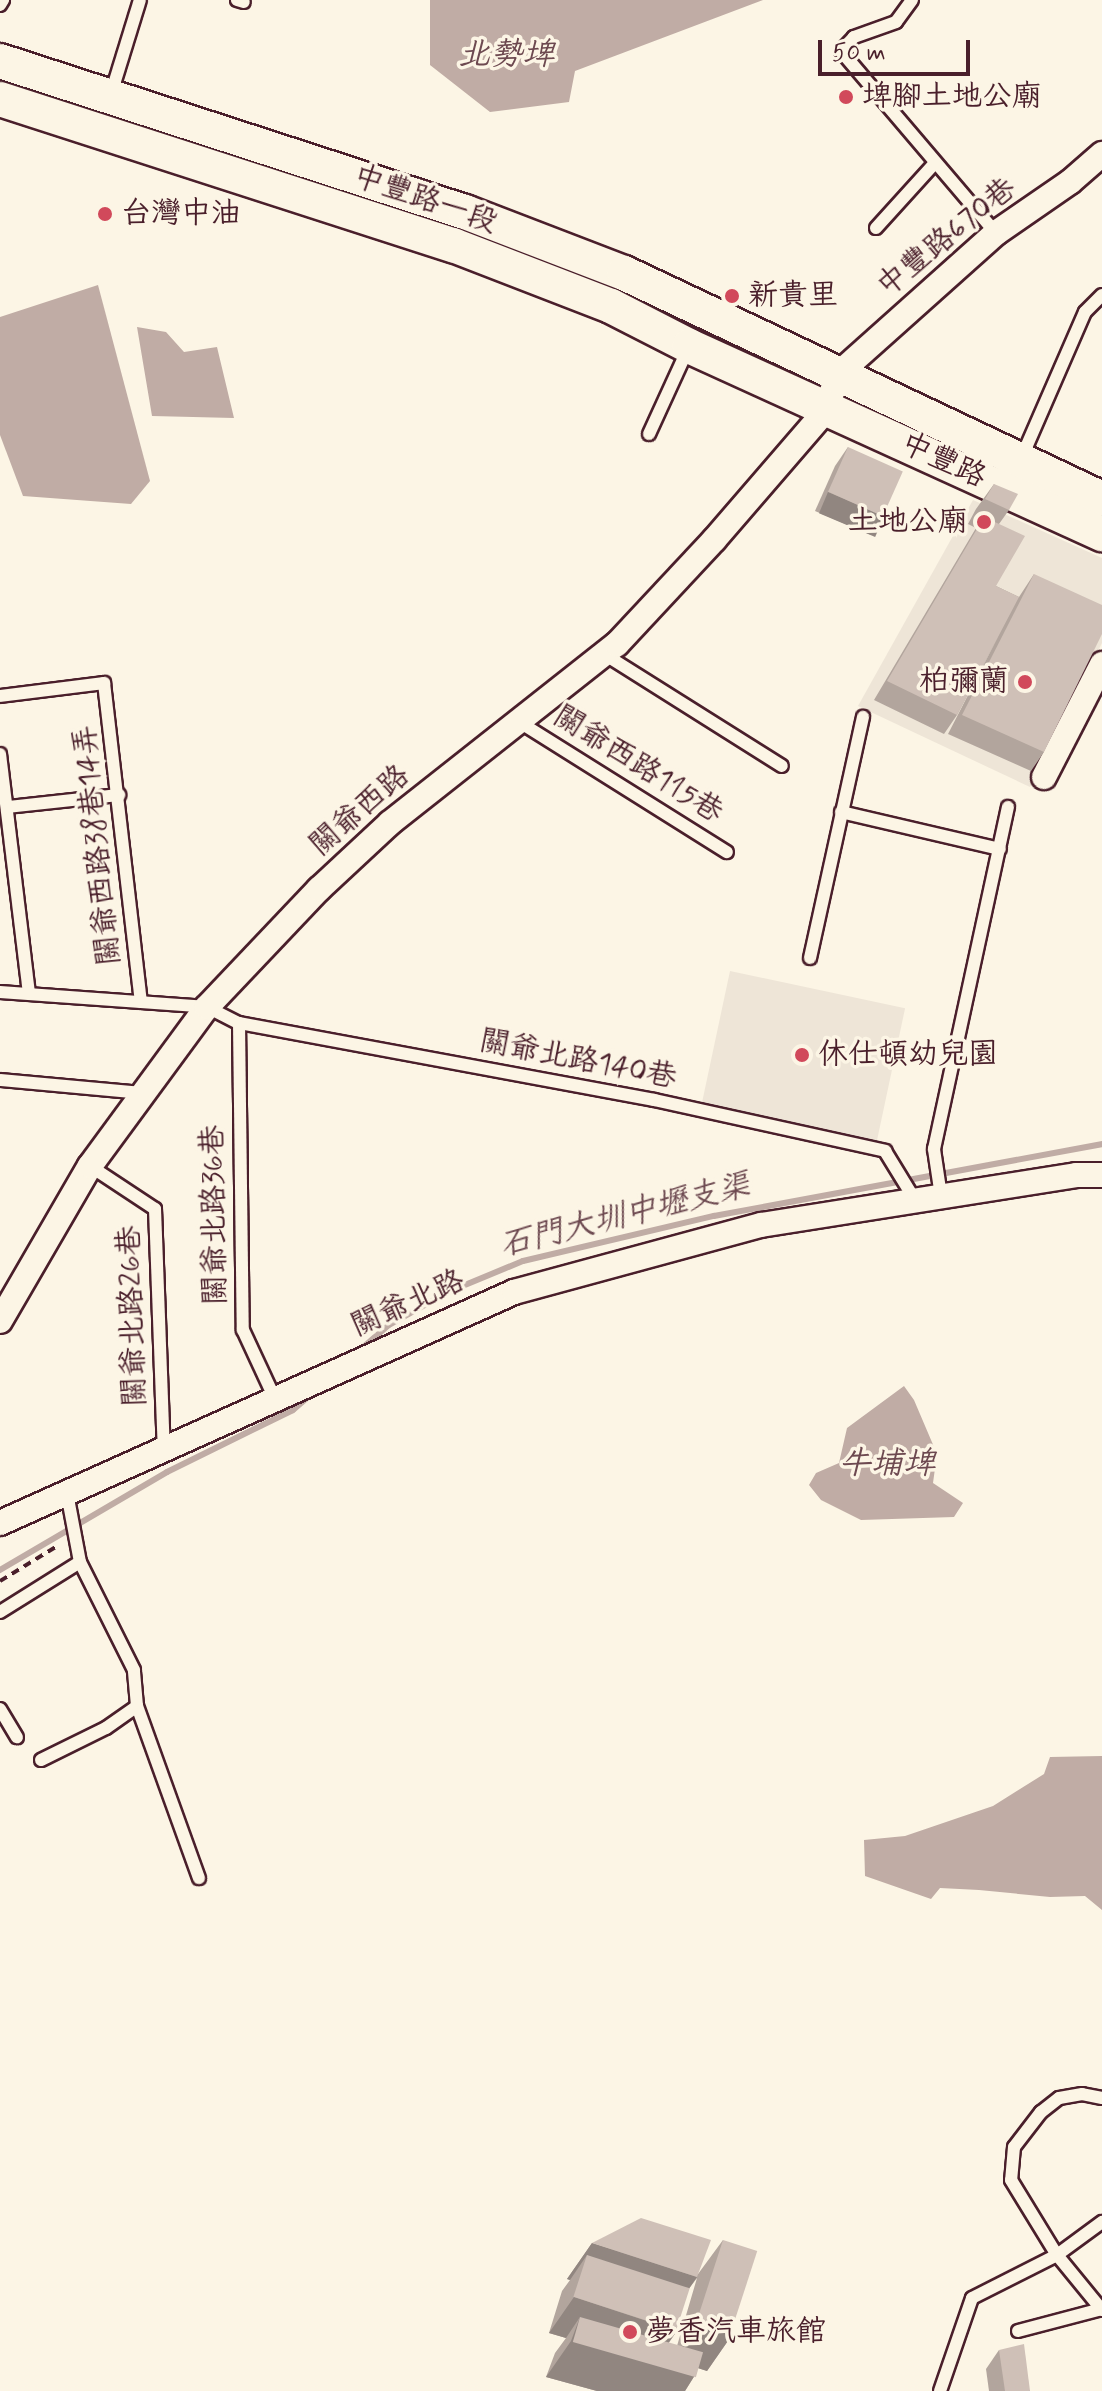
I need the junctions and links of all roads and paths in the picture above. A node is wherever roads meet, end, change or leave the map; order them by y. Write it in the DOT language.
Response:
graph roads {
  1 [pos="3,0"];
  2 [pos="140,0"];
  3 [pos="912,0"];
  4 [pos="0,5"];
  5 [pos="0,61"];
  6 [pos="110,97"];
  7 [pos="0,99"];
  8 [pos="1102,154"];
  9 [pos="934,164"];
  10 [pos="876,228"];
  11 [pos="996,233"];
  12 [pos="1102,295"];
  13 [pos="689,346"];
  14 [pos="832,392"];
  15 [pos="649,434"];
  16 [pos="1020,461"];
  17 [pos="1102,499"];
  18 [pos="1102,534"];
  19 [pos="604,654"];
  20 [pos="1102,664"];
  21 [pos="0,696"];
  22 [pos="863,717"];
  23 [pos="521,723"];
  24 [pos="0,754"];
  25 [pos="782,766"];
  26 [pos="1044,777"];
  27 [pos="119,795"];
  28 [pos="8,807"];
  29 [pos="1008,807"];
  30 [pos="841,812"];
  31 [pos="1000,849"];
  32 [pos="727,852"];
  33 [pos="810,958"];
  34 [pos="0,992"];
  35 [pos="29,992"];
  36 [pos="141,1002"];
  37 [pos="207,1007"];
  38 [pos="239,1023"];
  39 [pos="0,1080"];
  40 [pos="144,1093"];
  41 [pos="90,1166"];
  42 [pos="1102,1175"];
  43 [pos="941,1196"];
  44 [pos="915,1200"];
  45 [pos="0,1321"];
  46 [pos="275,1399"];
  47 [pos="164,1451"];
  48 [pos="67,1493"];
  49 [pos="0,1523"];
  50 [pos="59,1545"];
  51 [pos="80,1562"];
  52 [pos="0,1581"];
  53 [pos="0,1612"];
  54 [pos="137,1706"];
  55 [pos="0,1709"];
  56 [pos="17,1737"];
  57 [pos="41,1760"];
  58 [pos="199,1878"];
  59 [pos="1102,2098"];
  60 [pos="1102,2222"];
  61 [pos="1057,2255"];
  62 [pos="1102,2310"];
  63 [pos="1018,2331"];
  64 [pos="940,2391"];
  1 -- 4 [label="lane"];
  2 -- 6 [label="lane"];
  3 -- 9 [label="lane"];
  5 -- 6 [label="main road, 中豐路一段"];
  6 -- 14 [label="main road, 中豐路一段"];
  7 -- 13 [label="main road, 中豐路一段"];
  8 -- 11 [label="street, 中豐路670巷"];
  9 -- 10 [label="lane"];
  9 -- 11 [label="lane"];
  11 -- 14 [label="street, 中豐路670巷"];
  12 -- 16 [label="lane"];
  13 -- 14 [label="main road, 中豐路一段"];
  13 -- 15 [label="lane"];
  14 -- 16 [label="main road, 中豐路"];
  14 -- 18 [label="main road, 中豐路"];
  14 -- 19 [label="street, 關爺西路"];
  16 -- 17 [label="main road, 中豐路"];
  19 -- 23 [label="street, 關爺西路"];
  19 -- 25 [label="lane"];
  20 -- 26 [label="street"];
  21 -- 27 [label="lane, 關爺西路38巷14弄"];
  22 -- 30 [label="lane"];
  23 -- 32 [label="lane, 關爺西路115巷"];
  23 -- 37 [label="street, 關爺西路"];
  24 -- 28 [label="lane"];
  27 -- 28 [label="lane"];
  27 -- 36 [label="lane, 關爺西路38巷14弄"];
  28 -- 35 [label="lane"];
  29 -- 31 [label="lane"];
  30 -- 31 [label="lane"];
  30 -- 33 [label="lane"];
  31 -- 43 [label="lane"];
  34 -- 35 [label="lane"];
  35 -- 36 [label="lane"];
  36 -- 37 [label="lane"];
  37 -- 38 [label="lane, 關爺北路140巷"];
  37 -- 40 [label="street, 關爺西路"];
  38 -- 44 [label="lane, 關爺北路140巷"];
  38 -- 46 [label="lane, 關爺北路36巷"];
  39 -- 40 [label="lane"];
  40 -- 41 [label="street, 關爺西路"];
  41 -- 45 [label="street, 關爺西路"];
  41 -- 47 [label="lane, 關爺北路26巷"];
  42 -- 43 [label="street, 關爺北路"];
  43 -- 44 [label="street, 關爺北路"];
  44 -- 46 [label="street, 關爺北路"];
  46 -- 47 [label="street, 關爺北路"];
  47 -- 48 [label="street, 關爺北路"];
  48 -- 49 [label="street, 關爺北路"];
  48 -- 51 [label="lane"];
  50 -- 52 [label="path"];
  51 -- 53 [label="lane"];
  51 -- 54 [label="lane"];
  54 -- 57 [label="lane"];
  54 -- 58 [label="lane"];
  55 -- 56 [label="lane"];
  59 -- 61 [label="lane"];
  60 -- 61 [label="lane"];
  61 -- 62 [label="lane"];
  61 -- 64 [label="lane"];
  62 -- 63 [label="lane"];
}
